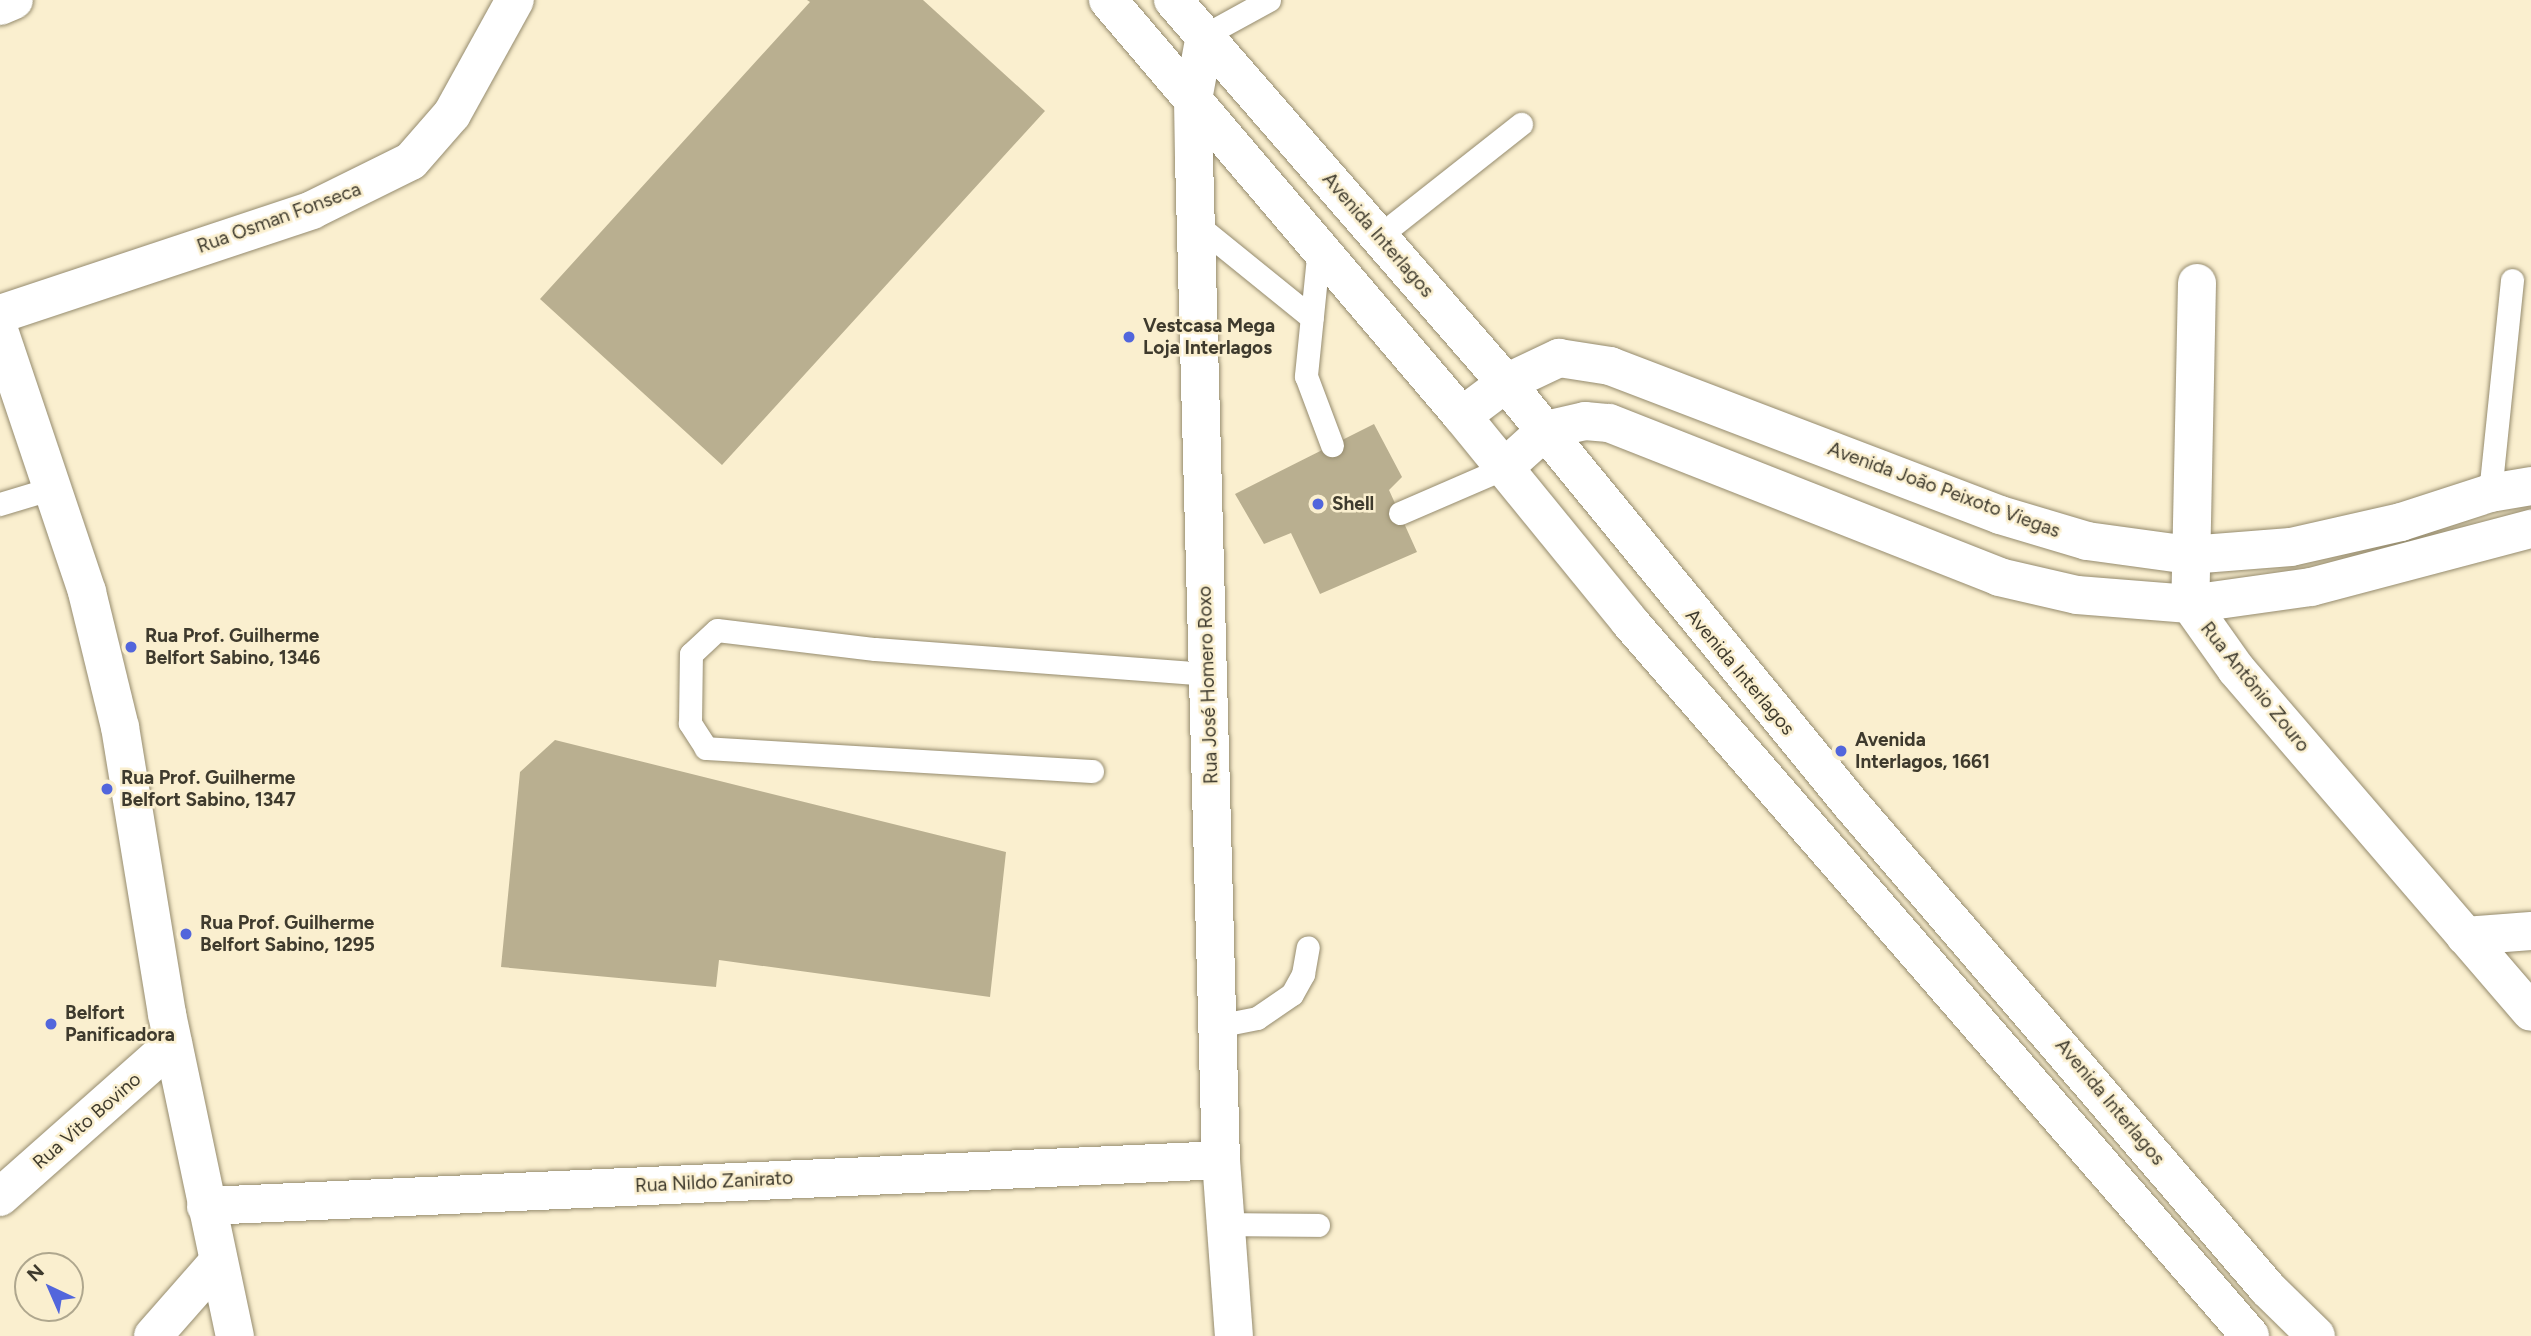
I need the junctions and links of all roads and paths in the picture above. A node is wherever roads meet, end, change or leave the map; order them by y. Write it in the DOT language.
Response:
graph roads {
  1 [pos="14,0"];
  2 [pos="515,0"];
  3 [pos="1108,0"];
  4 [pos="1173,0"];
  5 [pos="1269,0"];
  6 [pos="0,6"];
  7 [pos="1205,35"];
  8 [pos="1193,100"];
  9 [pos="1521,124"];
  10 [pos="1196,224"];
  11 [pos="1379,236"];
  12 [pos="1319,247"];
  13 [pos="2512,280"];
  14 [pos="2197,283"];
  15 [pos="0,314"];
  16 [pos="1311,318"];
  17 [pos="0,333"];
  18 [pos="1506,383"];
  19 [pos="1462,416"];
  20 [pos="1546,430"];
  21 [pos="1332,445"];
  22 [pos="1504,468"];
  23 [pos="2531,486"];
  24 [pos="53,488"];
  25 [pos="2490,493"];
  26 [pos="0,504"];
  27 [pos="1400,513"];
  28 [pos="2531,529"];
  29 [pos="2189,555"];
  30 [pos="2190,604"];
  31 [pos="1206,674"];
  32 [pos="1093,771"];
  33 [pos="2531,931"];
  34 [pos="2465,936"];
  35 [pos="1308,947"];
  36 [pos="2531,1012"];
  37 [pos="1217,1026"];
  38 [pos="173,1044"];
  39 [pos="1221,1160"];
  40 [pos="0,1197"];
  41 [pos="206,1206"];
  42 [pos="1226,1224"];
  43 [pos="1318,1226"];
  44 [pos="218,1262"];
  45 [pos="162,1331"];
  46 [pos="235,1336"];
  47 [pos="1234,1336"];
  48 [pos="2250,1336"];
  49 [pos="2316,1336"];
  1 -- 6 [label="street"];
  2 -- 15 [label="street, Rua Osman Fonseca"];
  3 -- 8 [label="street"];
  4 -- 7 [label="street, Avenida Interlagos"];
  5 -- 7 [label="lane"];
  7 -- 8 [label="street, Rua José Homero Roxo"];
  7 -- 11 [label="street, Avenida Interlagos"];
  8 -- 10 [label="street, Rua José Homero Roxo"];
  8 -- 12 [label="street"];
  9 -- 11 [label="lane"];
  10 -- 16 [label="lane"];
  10 -- 31 [label="street, Rua José Homero Roxo"];
  11 -- 18 [label="street, Avenida Interlagos"];
  12 -- 16 [label="lane"];
  12 -- 19 [label="street"];
  13 -- 25 [label="lane"];
  14 -- 29 [label="street, Rua Antônio Zouro"];
  16 -- 21 [label="lane"];
  17 -- 24 [label="street"];
  18 -- 19 [label="street, Avenida João Peixoto Viegas"];
  18 -- 20 [label="street, Avenida Interlagos"];
  18 -- 29 [label="street, Avenida João Peixoto Viegas"];
  19 -- 22 [label="street"];
  20 -- 22 [label="street"];
  20 -- 30 [label="street"];
  20 -- 49 [label="street, Avenida Interlagos"];
  22 -- 27 [label="lane"];
  22 -- 48 [label="street"];
  23 -- 25 [label="street, Avenida João Peixoto Viegas"];
  24 -- 26 [label="lane"];
  24 -- 38 [label="street"];
  25 -- 29 [label="street, Avenida João Peixoto Viegas"];
  28 -- 30 [label="street"];
  29 -- 30 [label="street, Rua Antônio Zouro"];
  30 -- 34 [label="street, Rua Antônio Zouro"];
  31 -- 32 [label="lane"];
  31 -- 37 [label="street, Rua José Homero Roxo"];
  33 -- 34 [label="street"];
  34 -- 36 [label="street, Rua Antônio Zouro"];
  35 -- 37 [label="lane"];
  37 -- 39 [label="street, Rua José Homero Roxo"];
  38 -- 40 [label="street, Rua Vito Bovino"];
  38 -- 41 [label="street"];
  39 -- 41 [label="street, Rua Nildo Zanirato"];
  39 -- 42 [label="street, Rua José Homero Roxo"];
  41 -- 44 [label="street"];
  42 -- 43 [label="lane"];
  42 -- 47 [label="street, Rua José Homero Roxo"];
  44 -- 45 [label="street"];
  44 -- 46 [label="street"];
}
